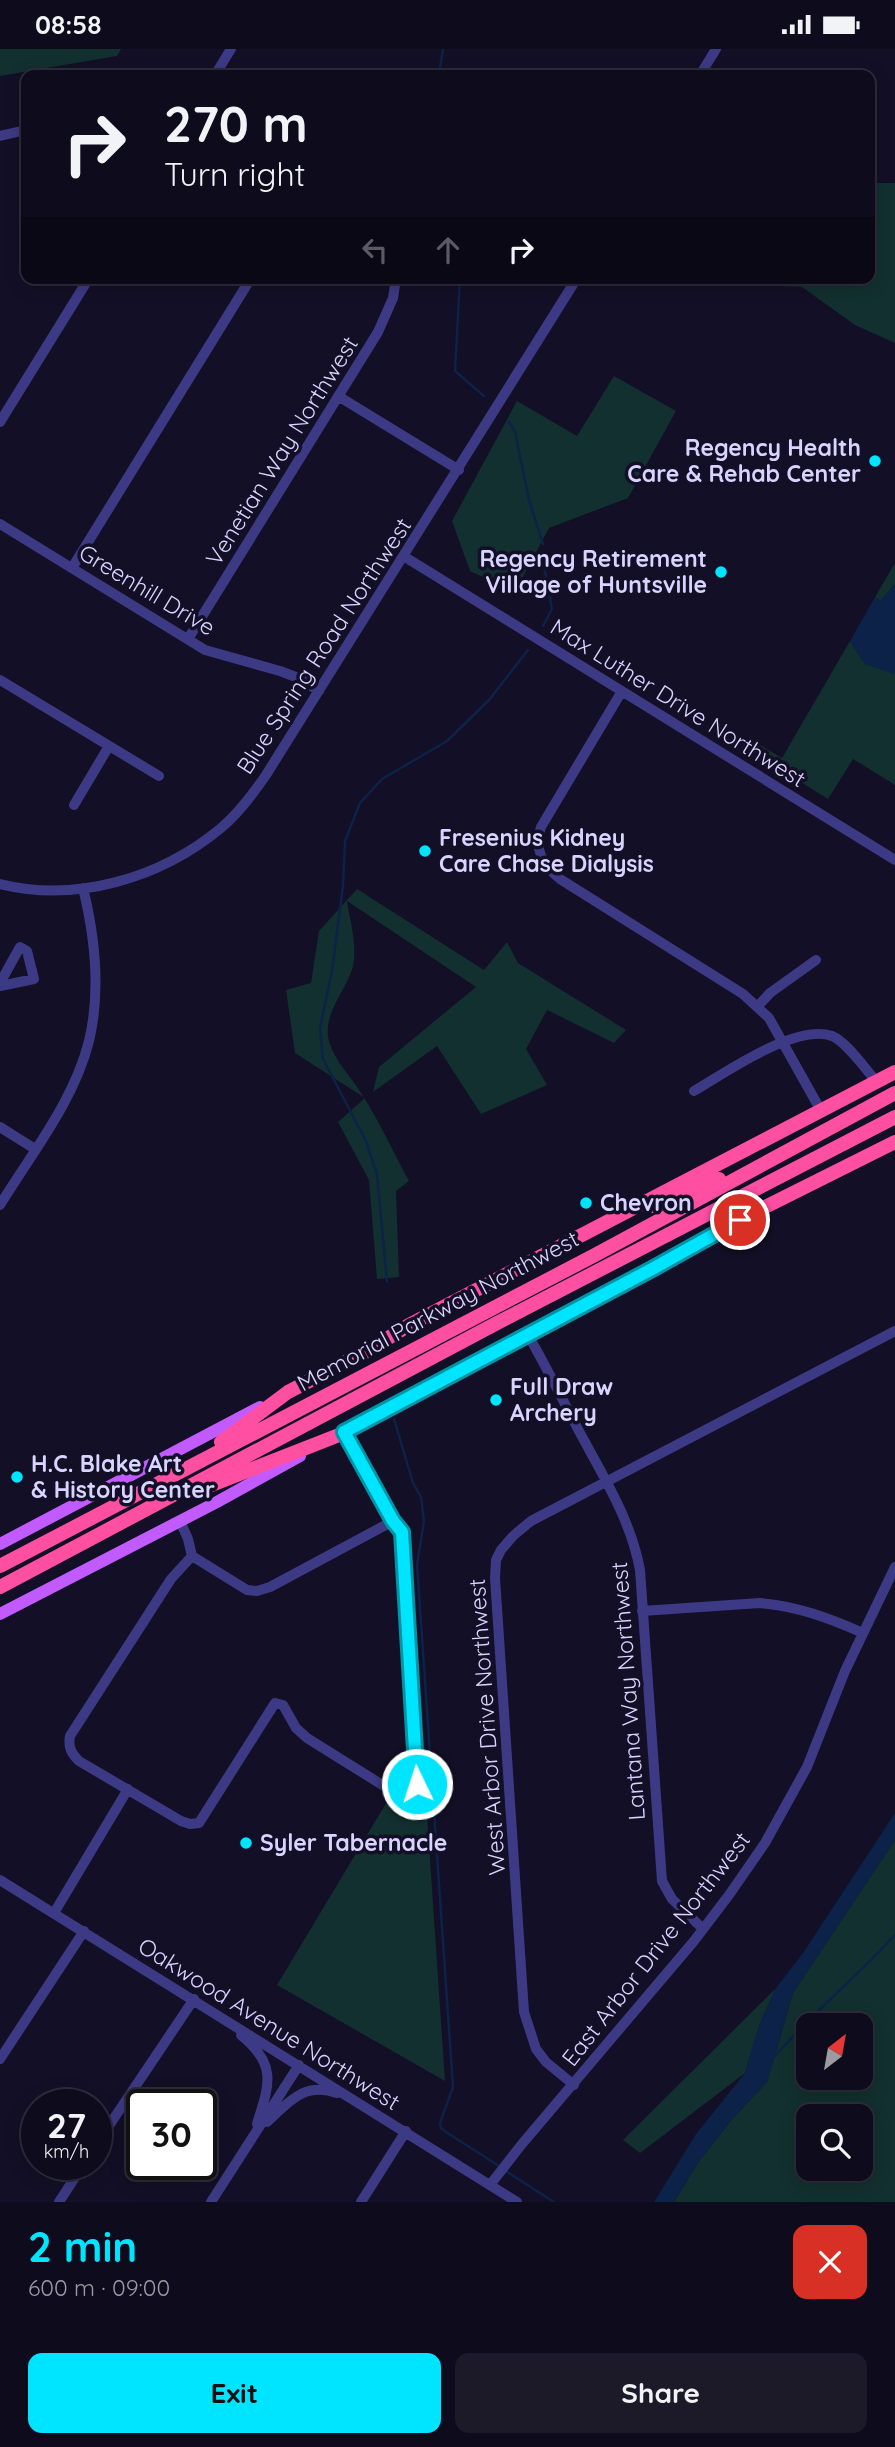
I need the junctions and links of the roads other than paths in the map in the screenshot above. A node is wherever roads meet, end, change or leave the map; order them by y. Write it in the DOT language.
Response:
graph roads {
  1 [pos="231,49"];
  2 [pos="716,49"];
  3 [pos="218,70"];
  4 [pos="703,70"];
  5 [pos="21,131"];
  6 [pos="0,136"];
  7 [pos="85,284"];
  8 [pos="247,284"];
  9 [pos="395,284"];
  10 [pos="573,284"];
  11 [pos="338,396"];
  12 [pos="0,422"];
  13 [pos="459,470"];
  14 [pos="0,524"];
  15 [pos="405,557"];
  16 [pos="72,568"];
  17 [pos="188,639"];
  18 [pos="0,680"];
  19 [pos="319,691"];
  20 [pos="622,691"];
  21 [pos="109,746"];
  22 [pos="159,776"];
  23 [pos="74,805"];
  24 [pos="895,860"];
  25 [pos="0,884"];
  26 [pos="83,888"];
  27 [pos="816,960"];
  28 [pos="758,1006"];
  29 [pos="782,1041"];
  30 [pos="895,1072"];
  31 [pos="877,1082"];
  32 [pos="694,1091"];
  33 [pos="895,1093"];
  34 [pos="820,1109"];
  35 [pos="895,1117"];
  36 [pos="0,1127"];
  37 [pos="895,1142"];
  38 [pos="36,1149"];
  39 [pos="754,1169"];
  40 [pos="0,1205"];
  41 [pos="618,1217"];
  42 [pos="895,1331"];
  43 [pos="528,1335"];
  44 [pos="288,1392"];
  45 [pos="341,1433"];
  46 [pos="606,1481"];
  47 [pos="143,1492"];
  48 [pos="140,1513"];
  49 [pos="180,1521"];
  50 [pos="393,1521"];
  51 [pos="0,1544"];
  52 [pos="192,1556"];
  53 [pos="0,1566"];
  54 [pos="895,1567"];
  55 [pos="0,1587"];
  56 [pos="642,1611"];
  57 [pos="0,1614"];
  58 [pos="863,1633"];
  59 [pos="128,1789"];
  60 [pos="0,1880"];
  61 [pos="54,1913"];
  62 [pos="703,1929"];
  63 [pos="84,1931"];
  64 [pos="194,1999"];
  65 [pos="214,2012"];
  66 [pos="0,2059"];
  67 [pos="299,2065"];
  68 [pos="574,2085"];
  69 [pos="355,2099"];
  70 [pos="112,2121"];
  71 [pos="406,2131"];
  72 [pos="254,2135"];
  73 [pos="73,2180"];
  74 [pos="490,2185"];
  75 [pos="59,2202"];
  76 [pos="211,2202"];
  77 [pos="361,2202"];
  78 [pos="517,2202"];
  1 -- 3 [label="street"];
  2 -- 4 [label="street"];
  5 -- 6 [label="street"];
  7 -- 12 [label="street"];
  8 -- 16 [label="street"];
  9 -- 11 [label="street, Venetian Way Northwest"];
  10 -- 13 [label="street, Blue Spring Road Northwest"];
  11 -- 13 [label="street"];
  11 -- 17 [label="street, Venetian Way Northwest"];
  13 -- 15 [label="street, Blue Spring Road Northwest"];
  14 -- 16 [label="street, Greenhill Drive"];
  15 -- 19 [label="street, Blue Spring Road Northwest"];
  15 -- 20 [label="street, Max Luther Drive Northwest"];
  16 -- 17 [label="street, Greenhill Drive"];
  17 -- 19 [label="street, Greenhill Drive"];
  18 -- 21 [label="street"];
  19 -- 26 [label="street, Blue Spring Road Northwest"];
  20 -- 24 [label="street, Max Luther Drive Northwest"];
  20 -- 28 [label="street"];
  21 -- 22 [label="street"];
  21 -- 23 [label="street"];
  25 -- 26 [label="street, Blue Spring Road Northwest"];
  26 -- 38 [label="street"];
  27 -- 28 [label="street"];
  28 -- 29 [label="street"];
  29 -- 31 [label="street"];
  29 -- 32 [label="street"];
  29 -- 34 [label="street"];
  30 -- 31 [label="highway"];
  31 -- 34 [label="highway"];
  33 -- 39 [label="highway, Memorial Parkway Northwest"];
  34 -- 41 [label="highway"];
  35 -- 48 [label="highway, Memorial Parkway Northwest"];
  36 -- 38 [label="street"];
  37 -- 43 [label="highway"];
  38 -- 40 [label="street"];
  39 -- 41 [label="highway"];
  39 -- 47 [label="highway, Memorial Parkway Northwest"];
  41 -- 44 [label="highway"];
  42 -- 46 [label="street, West Arbor Drive Northwest"];
  43 -- 45 [label="highway"];
  43 -- 46 [label="street, Lantana Way Northwest"];
  44 -- 47 [label="highway"];
  44 -- 51 [label="main road"];
  45 -- 48 [label="highway"];
  45 -- 49 [label="main road"];
  45 -- 50 [label="street"];
  46 -- 56 [label="street, Lantana Way Northwest"];
  46 -- 68 [label="street, West Arbor Drive Northwest"];
  47 -- 53 [label="highway, Memorial Parkway Northwest"];
  48 -- 55 [label="highway, Memorial Parkway Northwest"];
  49 -- 52 [label="street"];
  49 -- 57 [label="main road"];
  50 -- 52 [label="street"];
  50 -- 59 [label="street"];
  52 -- 59 [label="street"];
  54 -- 58 [label="street, East Arbor Drive Northwest"];
  56 -- 58 [label="street"];
  56 -- 62 [label="street, Lantana Way Northwest"];
  58 -- 62 [label="street, East Arbor Drive Northwest"];
  59 -- 61 [label="street"];
  60 -- 61 [label="street, Oakwood Avenue Northwest"];
  61 -- 63 [label="street, Oakwood Avenue Northwest"];
  62 -- 68 [label="street, East Arbor Drive Northwest"];
  63 -- 64 [label="street, Oakwood Avenue Northwest"];
  63 -- 66 [label="street"];
  64 -- 65 [label="street, Oakwood Avenue Northwest"];
  64 -- 70 [label="street"];
  65 -- 67 [label="street, Oakwood Avenue Northwest"];
  65 -- 72 [label="street"];
  67 -- 69 [label="street, Oakwood Avenue Northwest"];
  67 -- 72 [label="street"];
  68 -- 74 [label="street, East Arbor Drive Northwest"];
  69 -- 71 [label="street, Oakwood Avenue Northwest"];
  69 -- 72 [label="street"];
  71 -- 74 [label="street, Oakwood Avenue Northwest"];
  71 -- 77 [label="street"];
  72 -- 76 [label="street"];
  73 -- 75 [label="street"];
  74 -- 78 [label="street, Oakwood Avenue Northwest"];
}
